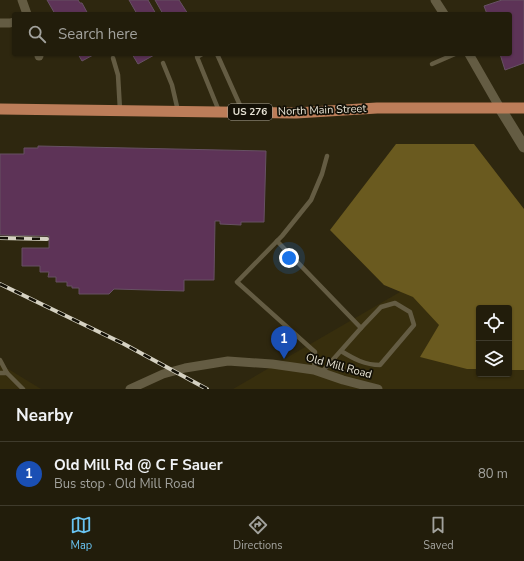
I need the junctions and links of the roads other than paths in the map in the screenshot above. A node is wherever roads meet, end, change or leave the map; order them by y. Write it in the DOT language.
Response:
graph roads {
  1 [pos="22,0"];
  2 [pos="435,0"];
  3 [pos="26,12"];
  4 [pos="443,12"];
  5 [pos="12,22"];
  6 [pos="0,23"];
  7 [pos="197,56"];
  8 [pos="217,56"];
  9 [pos="450,56"];
  10 [pos="470,56"];
  11 [pos="113,58"];
  12 [pos="163,63"];
  13 [pos="432,64"];
  14 [pos="500,108"];
  15 [pos="524,108"];
  16 [pos="0,109"];
  17 [pos="120,110"];
  18 [pos="178,111"];
  19 [pos="219,112"];
  20 [pos="243,112"];
  21 [pos="524,147"];
  22 [pos="327,156"];
  23 [pos="277,240"];
  24 [pos="361,328"];
  25 [pos="341,351"];
  26 [pos="0,360"];
  27 [pos="0,372"];
  28 [pos="318,372"];
  29 [pos="7,373"];
  30 [pos="23,389"];
  31 [pos="130,389"];
  32 [pos="378,389"];
  1 -- 3 [label="street"];
  2 -- 4 [label="street"];
  5 -- 6 [label="street"];
  7 -- 19 [label="lane"];
  8 -- 20 [label="lane"];
  9 -- 13 [label="lane"];
  10 -- 14 [label="street"];
  11 -- 17 [label="lane"];
  12 -- 18 [label="lane"];
  14 -- 15 [label="main road, North Main Street / US 276"];
  14 -- 20 [label="main road, North Main Street / US 276"];
  14 -- 21 [label="street"];
  16 -- 17 [label="main road, North Main Street / US 276"];
  17 -- 18 [label="main road, North Main Street / US 276"];
  18 -- 19 [label="main road, North Main Street / US 276"];
  19 -- 20 [label="main road, North Main Street / US 276"];
  22 -- 23 [label="lane"];
  23 -- 24 [label="lane"];
  23 -- 28 [label="lane"];
  24 -- 25 [label="lane"];
  24 -- 25 [label="lane"];
  25 -- 28 [label="lane"];
  26 -- 29 [label="lane"];
  27 -- 29 [label="lane"];
  28 -- 31 [label="street, Old Mill Road"];
  28 -- 32 [label="street, Old Mill Road"];
  29 -- 30 [label="lane"];
}
